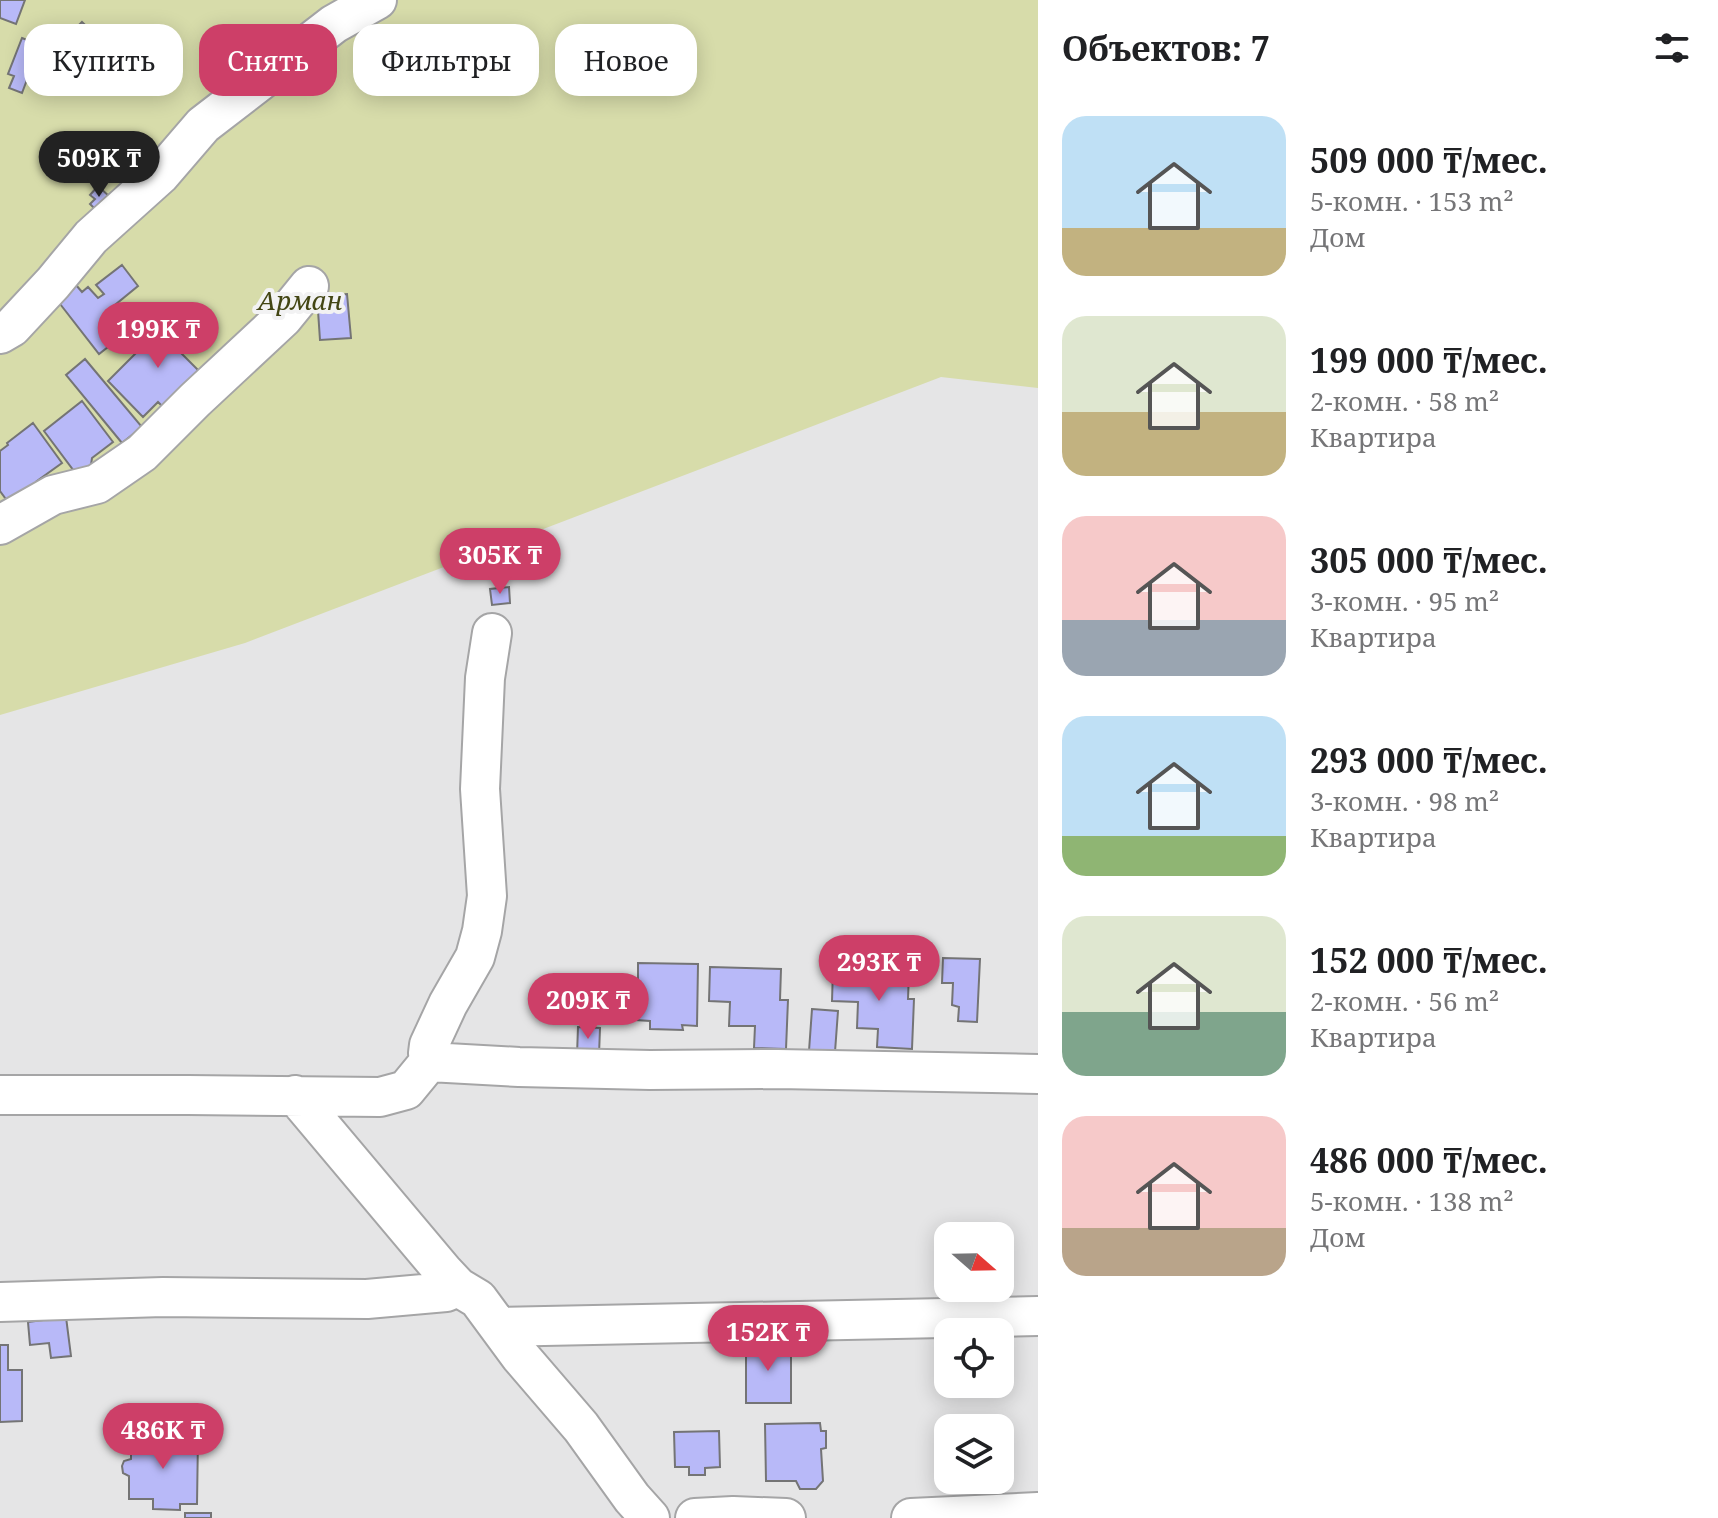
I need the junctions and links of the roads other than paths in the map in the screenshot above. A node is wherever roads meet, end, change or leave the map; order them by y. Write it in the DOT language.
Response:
graph roads {
  1 [pos="377,0"];
  2 [pos="309,286"];
  3 [pos="0,334"];
  4 [pos="0,525"];
  5 [pos="492,633"];
  6 [pos="429,1062"];
  7 [pos="1038,1074"];
  8 [pos="0,1095"];
  9 [pos="295,1095"];
  10 [pos="458,1287"];
  11 [pos="0,1302"];
  12 [pos="1038,1316"];
  13 [pos="500,1327"];
  14 [pos="1038,1512"];
  15 [pos="650,1518"];
  16 [pos="695,1518"];
  17 [pos="786,1518"];
  18 [pos="911,1518"];
  1 -- 3 [label="street"];
  2 -- 4 [label="street"];
  5 -- 6 [label="street"];
  6 -- 7 [label="street"];
  6 -- 9 [label="street"];
  8 -- 9 [label="street"];
  9 -- 10 [label="street"];
  10 -- 11 [label="street"];
  10 -- 13 [label="street"];
  12 -- 13 [label="street"];
  13 -- 15 [label="street"];
  14 -- 18 [label="street"];
  16 -- 17 [label="street"];
}
